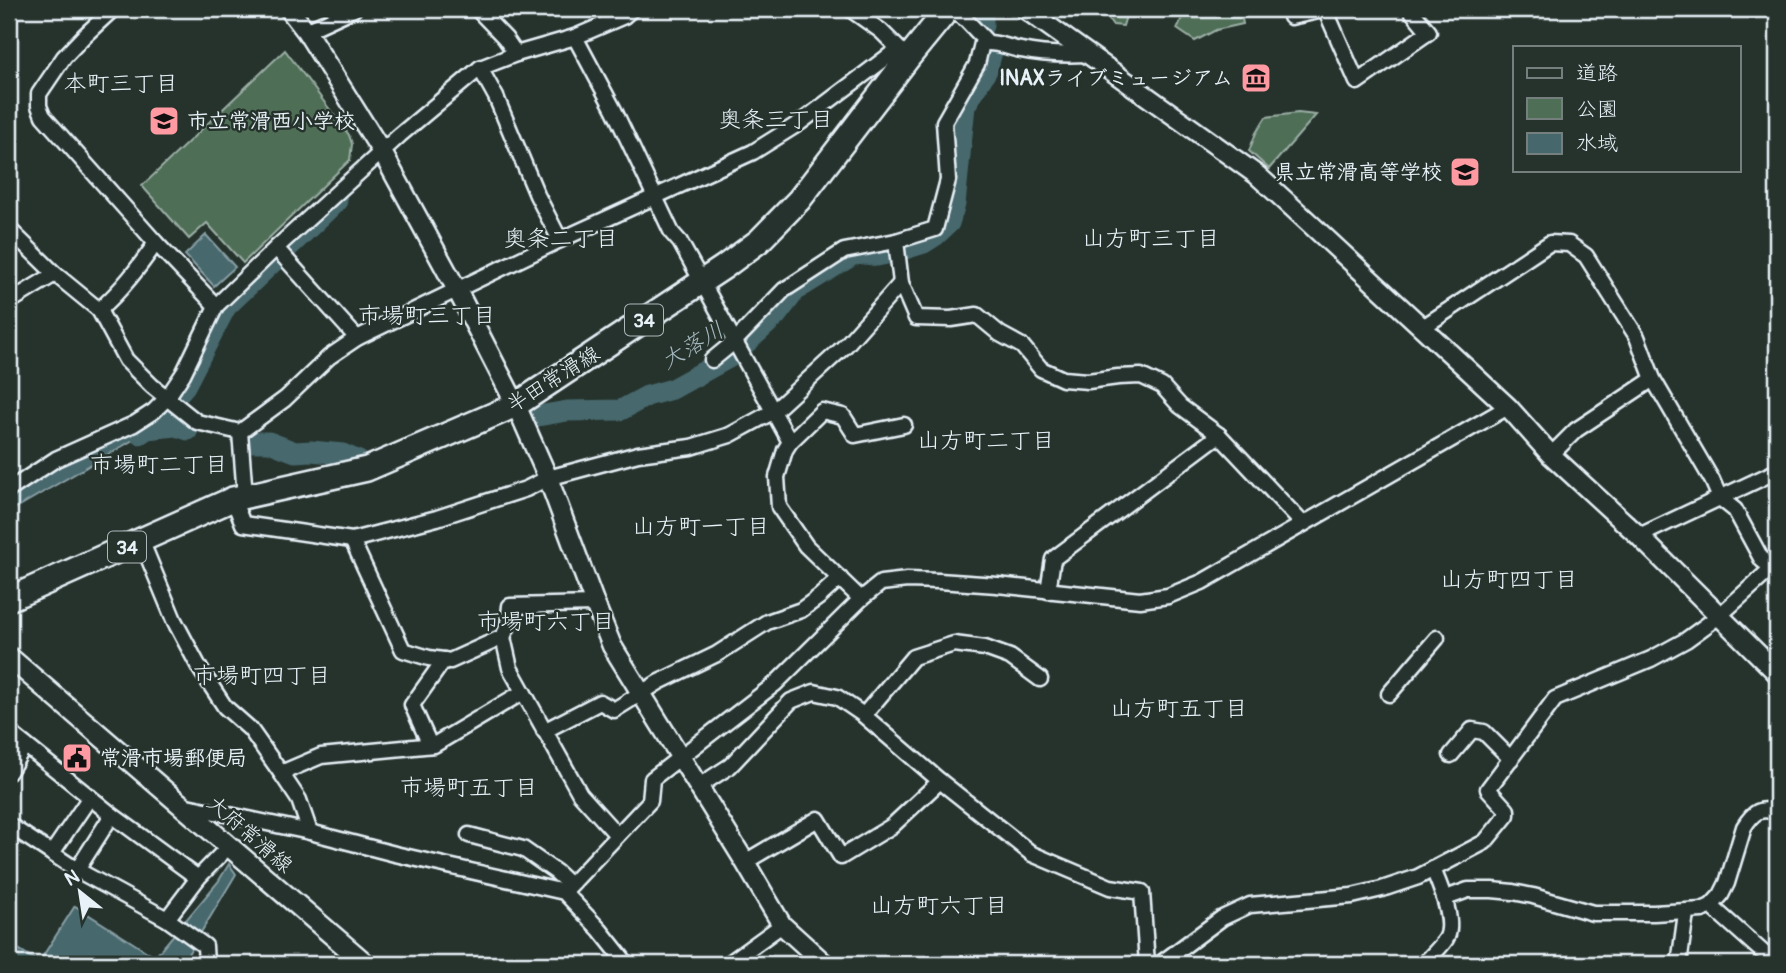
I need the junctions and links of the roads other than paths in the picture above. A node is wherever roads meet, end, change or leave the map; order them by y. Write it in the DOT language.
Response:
graph roads {
  1 [pos="113,9"];
  2 [pos="289,9"];
  3 [pos="354,9"];
  4 [pos="477,9"];
  5 [pos="632,9"];
  6 [pos="850,9"];
  7 [pos="949,9"];
  8 [pos="1025,9"];
  9 [pos="1326,9"];
  10 [pos="1410,9"];
  11 [pos="1291,17"];
  12 [pos="306,31"];
  13 [pos="575,37"];
  14 [pos="983,39"];
  15 [pos="516,54"];
  16 [pos="1089,54"];
  17 [pos="908,58"];
  18 [pos="480,68"];
  19 [pos="382,152"];
  20 [pos="656,197"];
  21 [pos="9,229"];
  22 [pos="561,240"];
  23 [pos="896,242"];
  24 [pos="156,243"];
  25 [pos="276,248"];
  26 [pos="55,275"];
  27 [pos="702,282"];
  28 [pos="901,283"];
  29 [pos="457,290"];
  30 [pos="9,302"];
  31 [pos="216,306"];
  32 [pos="99,310"];
  33 [pos="1423,327"];
  34 [pos="357,338"];
  35 [pos="737,348"];
  36 [pos="712,360"];
  37 [pos="1653,379"];
  38 [pos="171,402"];
  39 [pos="516,405"];
  40 [pos="1508,407"];
  41 [pos="774,411"];
  42 [pos="904,425"];
  43 [pos="240,432"];
  44 [pos="1219,435"];
  45 [pos="790,442"];
  46 [pos="1551,455"];
  47 [pos="1777,471"];
  48 [pos="548,478"];
  49 [pos="9,490"];
  50 [pos="239,497"];
  51 [pos="1720,498"];
  52 [pos="1303,524"];
  53 [pos="1639,536"];
  54 [pos="141,540"];
  55 [pos="352,540"];
  56 [pos="1775,567"];
  57 [pos="840,578"];
  58 [pos="1048,591"];
  59 [pos="9,599"];
  60 [pos="861,599"];
  61 [pos="595,604"];
  62 [pos="1718,616"];
  63 [pos="503,636"];
  64 [pos="1437,638"];
  65 [pos="9,657"];
  66 [pos="444,660"];
  67 [pos="1777,673"];
  68 [pos="1040,680"];
  69 [pos="775,684"];
  70 [pos="523,692"];
  71 [pos="641,693"];
  72 [pos="1389,694"];
  73 [pos="791,701"];
  74 [pos="864,715"];
  75 [pos="544,731"];
  76 [pos="9,732"];
  77 [pos="25,745"];
  78 [pos="430,745"];
  79 [pos="1451,755"];
  80 [pos="680,757"];
  81 [pos="1511,759"];
  82 [pos="9,772"];
  83 [pos="281,773"];
  84 [pos="940,781"];
  85 [pos="699,786"];
  86 [pos="90,797"];
  87 [pos="180,804"];
  88 [pos="1777,813"];
  89 [pos="112,815"];
  90 [pos="9,825"];
  91 [pos="310,832"];
  92 [pos="469,835"];
  93 [pos="617,835"];
  94 [pos="229,846"];
  95 [pos="52,853"];
  96 [pos="745,862"];
  97 [pos="1433,869"];
  98 [pos="77,870"];
  99 [pos="198,878"];
  100 [pos="567,888"];
  101 [pos="1446,898"];
  102 [pos="1711,906"];
  103 [pos="1686,913"];
  104 [pos="167,919"];
  105 [pos="782,925"];
  106 [pos="363,963"];
  107 [pos="206,964"];
  108 [pos="628,964"];
  109 [pos="728,964"];
  110 [pos="825,964"];
  111 [pos="1147,964"];
  112 [pos="1160,964"];
  113 [pos="1424,964"];
  114 [pos="1679,964"];
  115 [pos="1776,964"];
  1 -- 24 [label="street"];
  2 -- 12 [label="street"];
  3 -- 12 [label="street"];
  4 -- 15 [label="street"];
  5 -- 13 [label="street"];
  6 -- 17 [label="street"];
  7 -- 14 [label="street"];
  7 -- 17 [label="main road, 半田常滑線 / 34"];
  8 -- 16 [label="street"];
  9 -- 10 [label="street"];
  9 -- 11 [label="street"];
  12 -- 19 [label="street"];
  13 -- 15 [label="street"];
  13 -- 20 [label="street"];
  14 -- 16 [label="street"];
  14 -- 23 [label="street"];
  15 -- 18 [label="street"];
  16 -- 33 [label="street"];
  17 -- 20 [label="street"];
  17 -- 27 [label="main road, 半田常滑線 / 34"];
  18 -- 19 [label="street"];
  18 -- 22 [label="street"];
  19 -- 25 [label="street"];
  19 -- 29 [label="street"];
  20 -- 22 [label="street"];
  20 -- 27 [label="street"];
  21 -- 26 [label="street"];
  22 -- 29 [label="street"];
  23 -- 28 [label="street"];
  23 -- 35 [label="street"];
  24 -- 31 [label="street"];
  24 -- 32 [label="street"];
  25 -- 31 [label="street"];
  25 -- 34 [label="street"];
  26 -- 30 [label="street"];
  26 -- 32 [label="street"];
  27 -- 35 [label="street"];
  27 -- 39 [label="main road, 半田常滑線 / 34"];
  28 -- 41 [label="street"];
  28 -- 44 [label="street"];
  29 -- 34 [label="street"];
  29 -- 39 [label="street"];
  31 -- 38 [label="street"];
  32 -- 38 [label="street"];
  33 -- 37 [label="street"];
  33 -- 40 [label="street"];
  34 -- 43 [label="street"];
  35 -- 36 [label="street"];
  35 -- 41 [label="street"];
  37 -- 46 [label="street"];
  37 -- 51 [label="street"];
  38 -- 43 [label="street"];
  38 -- 49 [label="street"];
  39 -- 48 [label="street"];
  39 -- 50 [label="main road, 半田常滑線 / 34"];
  40 -- 46 [label="street"];
  40 -- 52 [label="street"];
  41 -- 45 [label="street"];
  41 -- 48 [label="street"];
  42 -- 45 [label="street"];
  43 -- 50 [label="street"];
  44 -- 52 [label="street"];
  44 -- 58 [label="street"];
  45 -- 57 [label="street"];
  46 -- 53 [label="street"];
  47 -- 51 [label="street"];
  48 -- 55 [label="street"];
  48 -- 61 [label="street"];
  50 -- 54 [label="main road, 半田常滑線 / 34"];
  50 -- 55 [label="street"];
  51 -- 53 [label="street"];
  51 -- 56 [label="street"];
  52 -- 58 [label="street"];
  53 -- 62 [label="street"];
  54 -- 59 [label="main road, 半田常滑線 / 34"];
  54 -- 83 [label="street"];
  55 -- 66 [label="street"];
  56 -- 62 [label="street"];
  57 -- 60 [label="street"];
  57 -- 71 [label="street"];
  58 -- 60 [label="street"];
  60 -- 69 [label="street"];
  61 -- 63 [label="street"];
  61 -- 71 [label="street"];
  62 -- 67 [label="street"];
  62 -- 81 [label="street"];
  63 -- 66 [label="street"];
  63 -- 70 [label="street"];
  64 -- 72 [label="street"];
  65 -- 87 [label="main road, 大府常滑線"];
  66 -- 78 [label="street"];
  68 -- 74 [label="street"];
  69 -- 73 [label="street"];
  69 -- 80 [label="street"];
  70 -- 75 [label="street"];
  70 -- 78 [label="street"];
  71 -- 75 [label="street"];
  71 -- 80 [label="street"];
  73 -- 74 [label="street"];
  73 -- 85 [label="street"];
  74 -- 84 [label="street"];
  75 -- 93 [label="street"];
  76 -- 77 [label="street"];
  77 -- 82 [label="street"];
  77 -- 86 [label="street"];
  78 -- 83 [label="street"];
  79 -- 81 [label="street"];
  80 -- 85 [label="street"];
  80 -- 93 [label="street"];
  81 -- 97 [label="street"];
  83 -- 91 [label="street"];
  84 -- 96 [label="street"];
  84 -- 111 [label="street"];
  85 -- 96 [label="street"];
  86 -- 89 [label="street"];
  86 -- 95 [label="street"];
  87 -- 91 [label="street"];
  87 -- 94 [label="main road, 大府常滑線"];
  88 -- 102 [label="street"];
  89 -- 98 [label="street"];
  89 -- 99 [label="street"];
  90 -- 95 [label="street"];
  91 -- 100 [label="street"];
  92 -- 100 [label="street"];
  93 -- 100 [label="street"];
  94 -- 99 [label="street"];
  94 -- 106 [label="main road, 大府常滑線"];
  95 -- 98 [label="street"];
  96 -- 105 [label="street"];
  97 -- 101 [label="street"];
  97 -- 112 [label="street"];
  98 -- 104 [label="street"];
  99 -- 104 [label="street"];
  100 -- 108 [label="street"];
  101 -- 103 [label="street"];
  101 -- 113 [label="street"];
  102 -- 103 [label="street"];
  102 -- 115 [label="street"];
  103 -- 114 [label="street"];
  104 -- 107 [label="street"];
  105 -- 109 [label="street"];
  105 -- 110 [label="street"];
}
